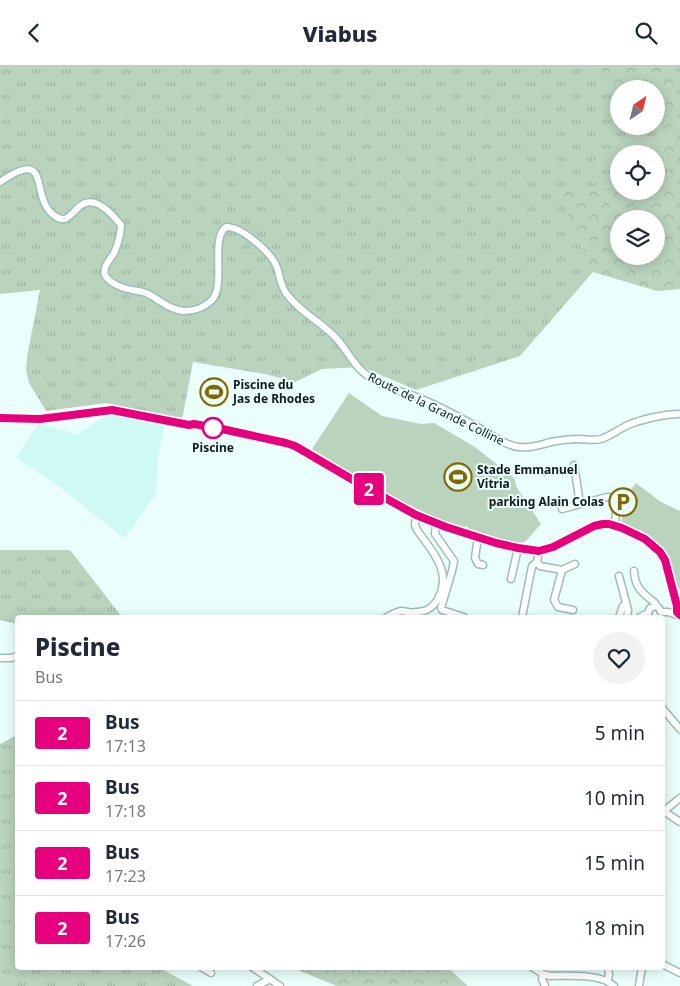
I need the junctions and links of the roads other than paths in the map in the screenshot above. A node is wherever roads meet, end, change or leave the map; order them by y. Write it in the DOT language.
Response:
graph roads {
  1 [pos="0,182"];
  2 [pos="680,414"];
  3 [pos="0,418"];
  4 [pos="574,465"];
  5 [pos="580,504"];
  6 [pos="562,509"];
  7 [pos="416,515"];
  8 [pos="436,524"];
  9 [pos="615,525"];
  10 [pos="478,537"];
  11 [pos="518,548"];
  12 [pos="539,551"];
  13 [pos="537,562"];
  14 [pos="575,564"];
  15 [pos="483,565"];
  16 [pos="562,570"];
  17 [pos="634,571"];
  18 [pos="619,576"];
  19 [pos="511,579"];
  20 [pos="672,588"];
  21 [pos="680,596"];
  22 [pos="656,606"];
  23 [pos="626,607"];
  24 [pos="573,610"];
  25 [pos="679,610"];
  26 [pos="662,614"];
  27 [pos="390,615"];
  28 [pos="459,615"];
  29 [pos="522,615"];
  30 [pos="620,615"];
  31 [pos="627,615"];
  32 [pos="649,615"];
  33 [pos="15,657"];
  34 [pos="0,658"];
  35 [pos="665,712"];
  36 [pos="680,729"];
  37 [pos="680,798"];
  38 [pos="665,811"];
  39 [pos="665,813"];
  40 [pos="680,822"];
  41 [pos="665,966"];
  42 [pos="206,970"];
  43 [pos="256,970"];
  44 [pos="537,970"];
  45 [pos="608,970"];
  46 [pos="642,970"];
  47 [pos="211,973"];
  48 [pos="680,973"];
  49 [pos="546,975"];
  50 [pos="270,979"];
  51 [pos="607,981"];
  52 [pos="257,986"];
  53 [pos="280,986"];
  54 [pos="546,986"];
  55 [pos="614,986"];
  56 [pos="639,986"];
  1 -- 2 [label="street, Route de la Grande Colline"];
  3 -- 7 [label="street"];
  4 -- 5 [label="street"];
  5 -- 6 [label="street"];
  5 -- 9 [label="street"];
  7 -- 8 [label="street"];
  7 -- 27 [label="street"];
  8 -- 10 [label="street"];
  8 -- 28 [label="street"];
  9 -- 12 [label="street"];
  9 -- 20 [label="street"];
  10 -- 11 [label="street"];
  10 -- 15 [label="street"];
  11 -- 12 [label="street"];
  11 -- 19 [label="street"];
  12 -- 13 [label="street"];
  13 -- 16 [label="street"];
  13 -- 29 [label="street"];
  14 -- 16 [label="street"];
  16 -- 24 [label="street"];
  17 -- 22 [label="street"];
  18 -- 23 [label="street"];
  20 -- 21 [label="street"];
  20 -- 25 [label="street"];
  22 -- 26 [label="street"];
  22 -- 32 [label="street"];
  23 -- 30 [label="street"];
  23 -- 31 [label="street"];
  25 -- 26 [label="street"];
  33 -- 34 [label="street"];
  35 -- 36 [label="street"];
  37 -- 38 [label="street"];
  39 -- 40 [label="street"];
  41 -- 48 [label="street"];
  42 -- 47 [label="street"];
  43 -- 50 [label="street"];
  44 -- 49 [label="street"];
  45 -- 51 [label="street"];
  46 -- 56 [label="street"];
  49 -- 51 [label="street"];
  49 -- 54 [label="street"];
  50 -- 52 [label="street"];
  50 -- 53 [label="street"];
  51 -- 55 [label="street"];
}
